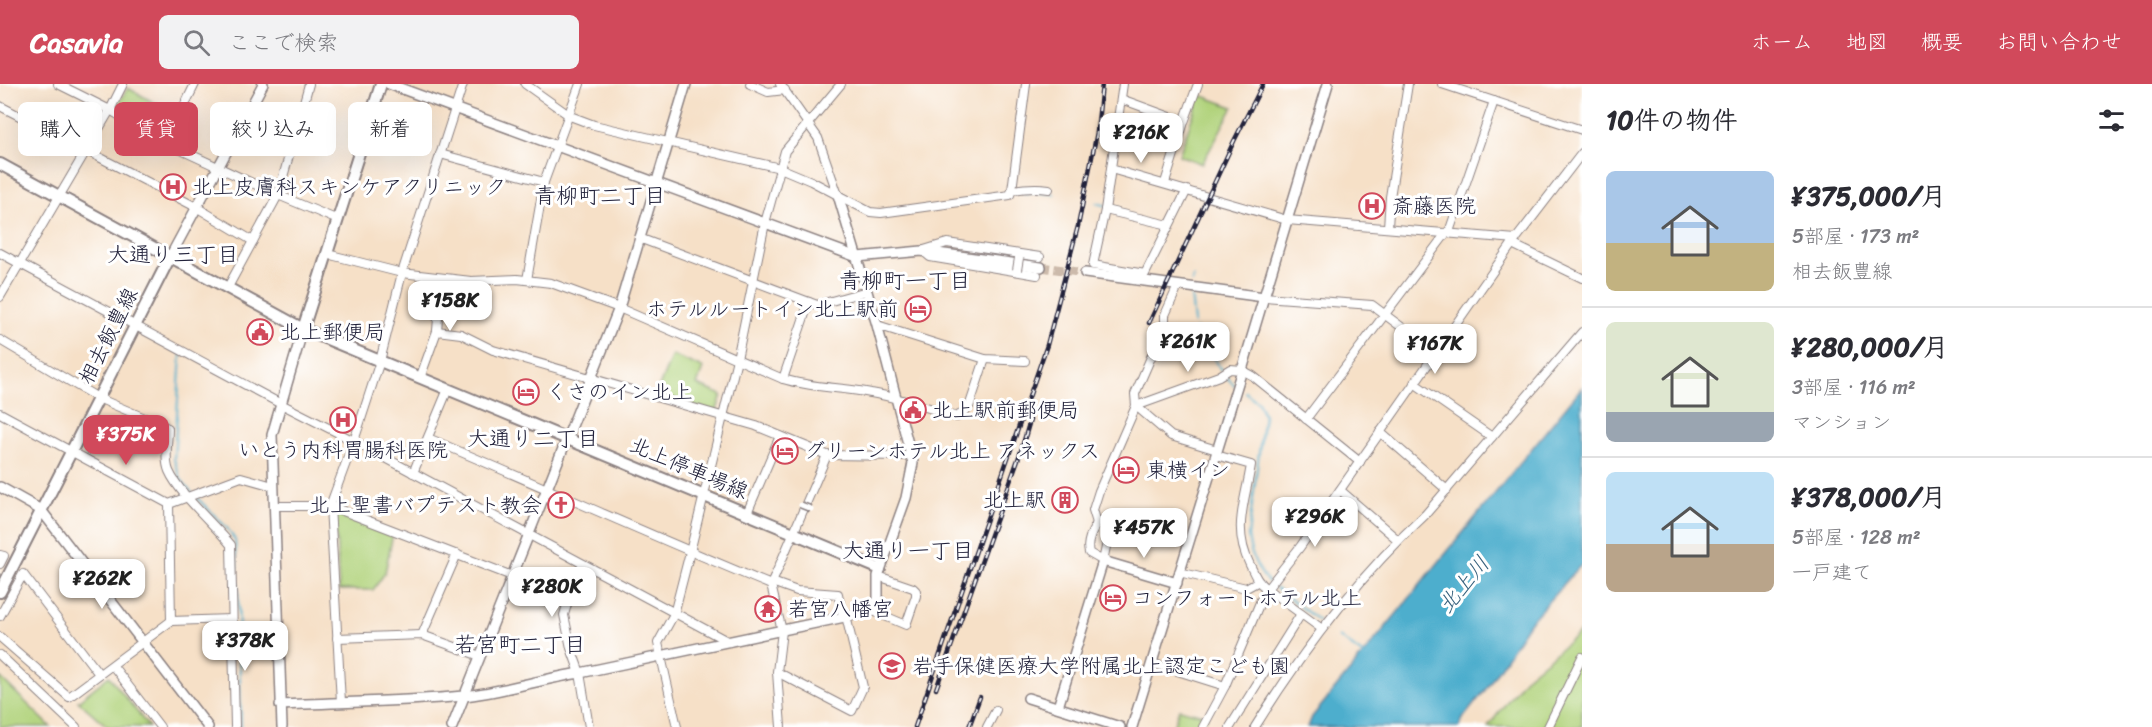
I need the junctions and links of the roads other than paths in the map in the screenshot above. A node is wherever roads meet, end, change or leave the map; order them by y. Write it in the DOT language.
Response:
graph roads {
  1 [pos="57,84"];
  2 [pos="123,84"];
  3 [pos="195,84"];
  4 [pos="262,84"];
  5 [pos="309,84"];
  6 [pos="381,84"];
  7 [pos="388,84"];
  8 [pos="464,84"];
  9 [pos="525,84"];
  10 [pos="580,84"];
  11 [pos="686,84"];
  12 [pos="750,84"];
  13 [pos="842,84"];
  14 [pos="1026,84"];
  15 [pos="1123,84"];
  16 [pos="1198,84"];
  17 [pos="1328,84"];
  18 [pos="1408,84"];
  19 [pos="1442,84"];
  20 [pos="783,87"];
  21 [pos="1121,99"];
  22 [pos="1494,101"];
  23 [pos="186,102"];
  24 [pos="0,106"];
  25 [pos="456,109"];
  26 [pos="111,110"];
  27 [pos="114,112"];
  28 [pos="18,115"];
  29 [pos="570,116"];
  30 [pos="1184,122"];
  31 [pos="809,124"];
  32 [pos="102,125"];
  33 [pos="1582,130"];
  34 [pos="669,143"];
  35 [pos="557,148"];
  36 [pos="1582,153"];
  37 [pos="440,154"];
  38 [pos="83,156"];
  39 [pos="100,156"];
  40 [pos="194,156"];
  41 [pos="0,164"];
  42 [pos="218,167"];
  43 [pos="780,168"];
  44 [pos="1112,170"];
  45 [pos="544,182"];
  46 [pos="656,183"];
  47 [pos="1165,183"];
  48 [pos="1049,189"];
  49 [pos="1012,190"];
  50 [pos="1187,190"];
  51 [pos="59,195"];
  52 [pos="278,195"];
  53 [pos="838,195"];
  54 [pos="196,207"];
  55 [pos="1105,210"];
  56 [pos="338,220"];
  57 [pos="1287,220"];
  58 [pos="765,223"];
  59 [pos="1169,225"];
  60 [pos="1388,227"];
  61 [pos="1448,232"];
  62 [pos="639,238"];
  63 [pos="253,241"];
  64 [pos="1514,241"];
  65 [pos="922,250"];
  66 [pos="0,253"];
  67 [pos="327,254"];
  68 [pos="1019,256"];
  69 [pos="1040,256"];
  70 [pos="170,257"];
  71 [pos="857,257"];
  72 [pos="19,263"];
  73 [pos="1016,271"];
  74 [pos="1039,271"];
  75 [pos="402,273"];
  76 [pos="1085,273"];
  77 [pos="441,278"];
  78 [pos="1582,278"];
  79 [pos="527,280"];
  80 [pos="753,281"];
  81 [pos="1178,286"];
  82 [pos="228,287"];
  83 [pos="867,291"];
  84 [pos="0,297"];
  85 [pos="1264,297"];
  86 [pos="808,302"];
  87 [pos="619,308"];
  88 [pos="1386,315"];
  89 [pos="877,325"];
  90 [pos="136,326"];
  91 [pos="303,329"];
  92 [pos="437,331"];
  93 [pos="1582,332"];
  94 [pos="0,340"];
  95 [pos="1435,352"];
  96 [pos="737,358"];
  97 [pos="985,359"];
  98 [pos="380,361"];
  99 [pos="1025,361"];
  100 [pos="1242,370"];
  101 [pos="420,378"];
  102 [pos="591,378"];
  103 [pos="783,379"];
  104 [pos="1414,383"];
  105 [pos="448,389"];
  106 [pos="896,397"];
  107 [pos="98,398"];
  108 [pos="280,404"];
  109 [pos="1136,405"];
  110 [pos="0,413"];
  111 [pos="722,417"];
  112 [pos="1306,419"];
  113 [pos="1380,432"];
  114 [pos="780,436"];
  115 [pos="1492,437"];
  116 [pos="428,438"];
  117 [pos="567,439"];
  118 [pos="354,441"];
  119 [pos="72,451"];
  120 [pos="1217,453"];
  121 [pos="911,454"];
  122 [pos="827,455"];
  123 [pos="1360,462"];
  124 [pos="413,473"];
  125 [pos="273,486"];
  126 [pos="0,487"];
  127 [pos="546,488"];
  128 [pos="1340,490"];
  129 [pos="1447,490"];
  130 [pos="704,496"];
  131 [pos="188,497"];
  132 [pos="169,504"];
  133 [pos="801,505"];
  134 [pos="274,506"];
  135 [pos="330,506"];
  136 [pos="811,509"];
  137 [pos="41,510"];
  138 [pos="747,513"];
  139 [pos="1097,523"];
  140 [pos="794,533"];
  141 [pos="528,535"];
  142 [pos="1398,540"];
  143 [pos="690,552"];
  144 [pos="457,554"];
  145 [pos="0,555"];
  146 [pos="1103,561"];
  147 [pos="0,564"];
  148 [pos="583,564"];
  149 [pos="879,572"];
  150 [pos="1179,572"];
  151 [pos="512,576"];
  152 [pos="1257,582"];
  153 [pos="772,583"];
  154 [pos="1177,583"];
  155 [pos="0,592"];
  156 [pos="873,610"];
  157 [pos="674,614"];
  158 [pos="1301,614"];
  159 [pos="0,616"];
  160 [pos="845,616"];
  161 [pos="231,619"];
  162 [pos="171,621"];
  163 [pos="1322,629"];
  164 [pos="782,631"];
  165 [pos="422,636"];
  166 [pos="0,637"];
  167 [pos="337,638"];
  168 [pos="144,642"];
  169 [pos="729,642"];
  170 [pos="0,655"];
  171 [pos="480,656"];
  172 [pos="660,656"];
  173 [pos="1582,657"];
  174 [pos="1152,663"];
  175 [pos="113,666"];
  176 [pos="777,672"];
  177 [pos="580,673"];
  178 [pos="99,674"];
  179 [pos="1225,686"];
  180 [pos="464,696"];
  181 [pos="1028,698"];
  182 [pos="340,702"];
  183 [pos="280,705"];
  184 [pos="1058,707"];
  185 [pos="996,710"];
  186 [pos="76,727"];
  187 [pos="160,727"];
  188 [pos="208,727"];
  189 [pos="235,727"];
  190 [pos="282,727"];
  191 [pos="452,727"];
  192 [pos="589,727"];
  193 [pos="677,727"];
  194 [pos="781,727"];
  195 [pos="987,727"];
  196 [pos="1120,727"];
  197 [pos="1132,727"];
  198 [pos="1203,727"];
  199 [pos="1230,727"];
  200 [pos="1255,727"];
  201 [pos="1548,727"];
  1 -- 26 [label="street"];
  2 -- 26 [label="street"];
  3 -- 23 [label="street"];
  4 -- 42 [label="street"];
  5 -- 52 [label="street"];
  6 -- 56 [label="main road"];
  7 -- 25 [label="street"];
  8 -- 25 [label="street"];
  9 -- 29 [label="street"];
  10 -- 29 [label="street"];
  11 -- 34 [label="street"];
  12 -- 20 [label="street"];
  13 -- 31 [label="street"];
  14 -- 49 [label="street"];
  15 -- 21 [label="street"];
  16 -- 30 [label="street"];
  17 -- 57 [label="street"];
  18 -- 60 [label="street"];
  19 -- 22 [label="street"];
  20 -- 31 [label="street"];
  21 -- 30 [label="street"];
  21 -- 44 [label="street"];
  22 -- 33 [label="street"];
  22 -- 61 [label="street"];
  24 -- 28 [label="street"];
  25 -- 35 [label="street"];
  25 -- 37 [label="street"];
  26 -- 27 [label="street"];
  26 -- 32 [label="street"];
  29 -- 34 [label="street"];
  29 -- 35 [label="street"];
  30 -- 47 [label="street"];
  31 -- 43 [label="street"];
  31 -- 53 [label="street"];
  34 -- 43 [label="street"];
  34 -- 46 [label="street"];
  35 -- 45 [label="street"];
  35 -- 46 [label="street"];
  36 -- 64 [label="street"];
  37 -- 45 [label="street"];
  37 -- 75 [label="street"];
  38 -- 51 [label="street"];
  39 -- 54 [label="street"];
  40 -- 42 [label="street"];
  41 -- 51 [label="main road, 北上停車場線"];
  42 -- 52 [label="street"];
  42 -- 54 [label="street"];
  43 -- 53 [label="street"];
  43 -- 58 [label="street"];
  44 -- 47 [label="street"];
  44 -- 55 [label="street"];
  45 -- 79 [label="street"];
  46 -- 58 [label="street"];
  46 -- 62 [label="street"];
  47 -- 50 [label="street"];
  48 -- 49 [label="street"];
  49 -- 53 [label="street"];
  50 -- 57 [label="street"];
  50 -- 59 [label="street"];
  51 -- 70 [label="main road, 北上停車場線"];
  51 -- 72 [label="street"];
  52 -- 56 [label="street"];
  52 -- 63 [label="street"];
  53 -- 71 [label="street"];
  54 -- 63 [label="street"];
  54 -- 70 [label="street"];
  55 -- 59 [label="street"];
  55 -- 59 [label="street"];
  56 -- 67 [label="main road"];
  57 -- 60 [label="street"];
  57 -- 85 [label="street"];
  58 -- 71 [label="street"];
  58 -- 80 [label="street"];
  60 -- 61 [label="street"];
  61 -- 64 [label="street"];
  61 -- 88 [label="street"];
  62 -- 80 [label="street"];
  62 -- 87 [label="street"];
  63 -- 82 [label="street"];
  64 -- 78 [label="street"];
  64 -- 95 [label="street"];
  65 -- 68 [label="street"];
  65 -- 71 [label="street"];
  65 -- 73 [label="street"];
  65 -- 74 [label="street"];
  66 -- 72 [label="street"];
  67 -- 75 [label="street"];
  67 -- 91 [label="main road"];
  68 -- 69 [label="street"];
  68 -- 73 [label="street, bridge"];
  70 -- 82 [label="main road, 北上停車場線"];
  70 -- 90 [label="main road, 相去飯豊線"];
  71 -- 83 [label="street"];
  72 -- 84 [label="street"];
  72 -- 90 [label="street"];
  73 -- 74 [label="street"];
  75 -- 77 [label="street"];
  75 -- 98 [label="street"];
  76 -- 81 [label="street"];
  77 -- 79 [label="street"];
  77 -- 92 [label="street"];
  79 -- 87 [label="street"];
  80 -- 86 [label="street"];
  80 -- 96 [label="street"];
  81 -- 85 [label="street"];
  81 -- 109 [label="street"];
  82 -- 91 [label="main road, 北上停車場線"];
  83 -- 86 [label="street"];
  83 -- 89 [label="street"];
  85 -- 88 [label="street"];
  85 -- 100 [label="street"];
  86 -- 103 [label="street"];
  87 -- 96 [label="street"];
  87 -- 102 [label="street"];
  88 -- 95 [label="street"];
  88 -- 112 [label="street"];
  89 -- 97 [label="street"];
  89 -- 106 [label="street"];
  90 -- 107 [label="main road, 相去飯豊線"];
  90 -- 108 [label="street"];
  91 -- 98 [label="main road, 北上停車場線"];
  91 -- 108 [label="street"];
  92 -- 101 [label="street"];
  92 -- 102 [label="street"];
  93 -- 115 [label="street"];
  94 -- 107 [label="street"];
  95 -- 104 [label="street"];
  96 -- 103 [label="street"];
  96 -- 111 [label="street"];
  97 -- 99 [label="street"];
  97 -- 106 [label="street"];
  98 -- 101 [label="main road, 北上停車場線"];
  98 -- 118 [label="street"];
  100 -- 109 [label="street"];
  100 -- 112 [label="street"];
  100 -- 120 [label="street"];
  101 -- 105 [label="main road, 北上停車場線"];
  102 -- 111 [label="street"];
  102 -- 117 [label="street"];
  103 -- 106 [label="street"];
  104 -- 113 [label="street"];
  104 -- 115 [label="street"];
  105 -- 116 [label="street"];
  105 -- 117 [label="main road, 北上停車場線"];
  106 -- 121 [label="street"];
  107 -- 119 [label="main road, 相去飯豊線"];
  107 -- 131 [label="street"];
  108 -- 118 [label="street"];
  108 -- 125 [label="street"];
  109 -- 120 [label="street"];
  109 -- 139 [label="street"];
  110 -- 119 [label="street"];
  111 -- 114 [label="street"];
  111 -- 130 [label="street"];
  112 -- 123 [label="street"];
  113 -- 123 [label="street"];
  113 -- 129 [label="street"];
  114 -- 122 [label="street"];
  114 -- 138 [label="street"];
  115 -- 129 [label="street"];
  116 -- 124 [label="street"];
  116 -- 127 [label="street"];
  117 -- 127 [label="street"];
  117 -- 130 [label="main road, 北上停車場線"];
  118 -- 124 [label="street"];
  118 -- 135 [label="street"];
  119 -- 132 [label="street"];
  119 -- 137 [label="main road, 相去飯豊線"];
  120 -- 150 [label="street"];
  120 -- 152 [label="street"];
  121 -- 122 [label="street"];
  121 -- 149 [label="street"];
  122 -- 140 [label="street"];
  123 -- 128 [label="street"];
  124 -- 141 [label="street"];
  125 -- 131 [label="street"];
  125 -- 134 [label="street"];
  126 -- 137 [label="street"];
  127 -- 141 [label="street"];
  127 -- 143 [label="street"];
  128 -- 142 [label="street"];
  128 -- 158 [label="street"];
  129 -- 142 [label="street"];
  130 -- 138 [label="main road, 北上停車場線"];
  130 -- 143 [label="street"];
  131 -- 132 [label="street"];
  131 -- 161 [label="street"];
  132 -- 162 [label="street"];
  133 -- 136 [label="street, bridge"];
  134 -- 135 [label="street"];
  134 -- 183 [label="street"];
  135 -- 144 [label="street"];
  135 -- 167 [label="street"];
  137 -- 155 [label="main road, 相去飯豊線"];
  137 -- 168 [label="street"];
  138 -- 140 [label="main road, 北上停車場線"];
  139 -- 146 [label="street"];
  139 -- 146 [label="street"];
  140 -- 149 [label="main road, 北上停車場線"];
  140 -- 153 [label="street"];
  141 -- 148 [label="street"];
  141 -- 151 [label="street"];
  142 -- 163 [label="street"];
  143 -- 153 [label="street"];
  143 -- 157 [label="street"];
  144 -- 151 [label="street"];
  144 -- 165 [label="street"];
  145 -- 147 [label="street"];
  146 -- 154 [label="street"];
  146 -- 184 [label="street"];
  148 -- 157 [label="street"];
  148 -- 177 [label="street"];
  149 -- 156 [label="street"];
  149 -- 156 [label="street"];
  150 -- 152 [label="street"];
  150 -- 154 [label="street"];
  151 -- 171 [label="street"];
  152 -- 179 [label="street"];
  153 -- 160 [label="street"];
  153 -- 164 [label="street"];
  154 -- 174 [label="street"];
  156 -- 160 [label="street"];
  157 -- 169 [label="street"];
  157 -- 172 [label="street"];
  158 -- 163 [label="street"];
  158 -- 199 [label="street"];
  159 -- 178 [label="street"];
  160 -- 164 [label="street"];
  160 -- 176 [label="street"];
  161 -- 162 [label="street"];
  161 -- 189 [label="street"];
  162 -- 168 [label="street"];
  163 -- 200 [label="street"];
  164 -- 169 [label="street"];
  164 -- 176 [label="street"];
  165 -- 167 [label="street"];
  165 -- 171 [label="street"];
  166 -- 178 [label="street"];
  167 -- 182 [label="street"];
  168 -- 175 [label="street"];
  168 -- 188 [label="street"];
  169 -- 172 [label="street"];
  170 -- 186 [label="street"];
  171 -- 180 [label="street"];
  172 -- 177 [label="street"];
  172 -- 193 [label="street"];
  173 -- 201 [label="street"];
  174 -- 179 [label="street"];
  174 -- 197 [label="street"];
  175 -- 178 [label="street"];
  175 -- 187 [label="street"];
  176 -- 194 [label="street"];
  177 -- 180 [label="street"];
  177 -- 192 [label="street"];
  179 -- 198 [label="street"];
  180 -- 182 [label="street"];
  180 -- 191 [label="street"];
  181 -- 184 [label="street"];
  182 -- 183 [label="street"];
  183 -- 190 [label="street"];
  184 -- 196 [label="street"];
  185 -- 195 [label="street"];
}
